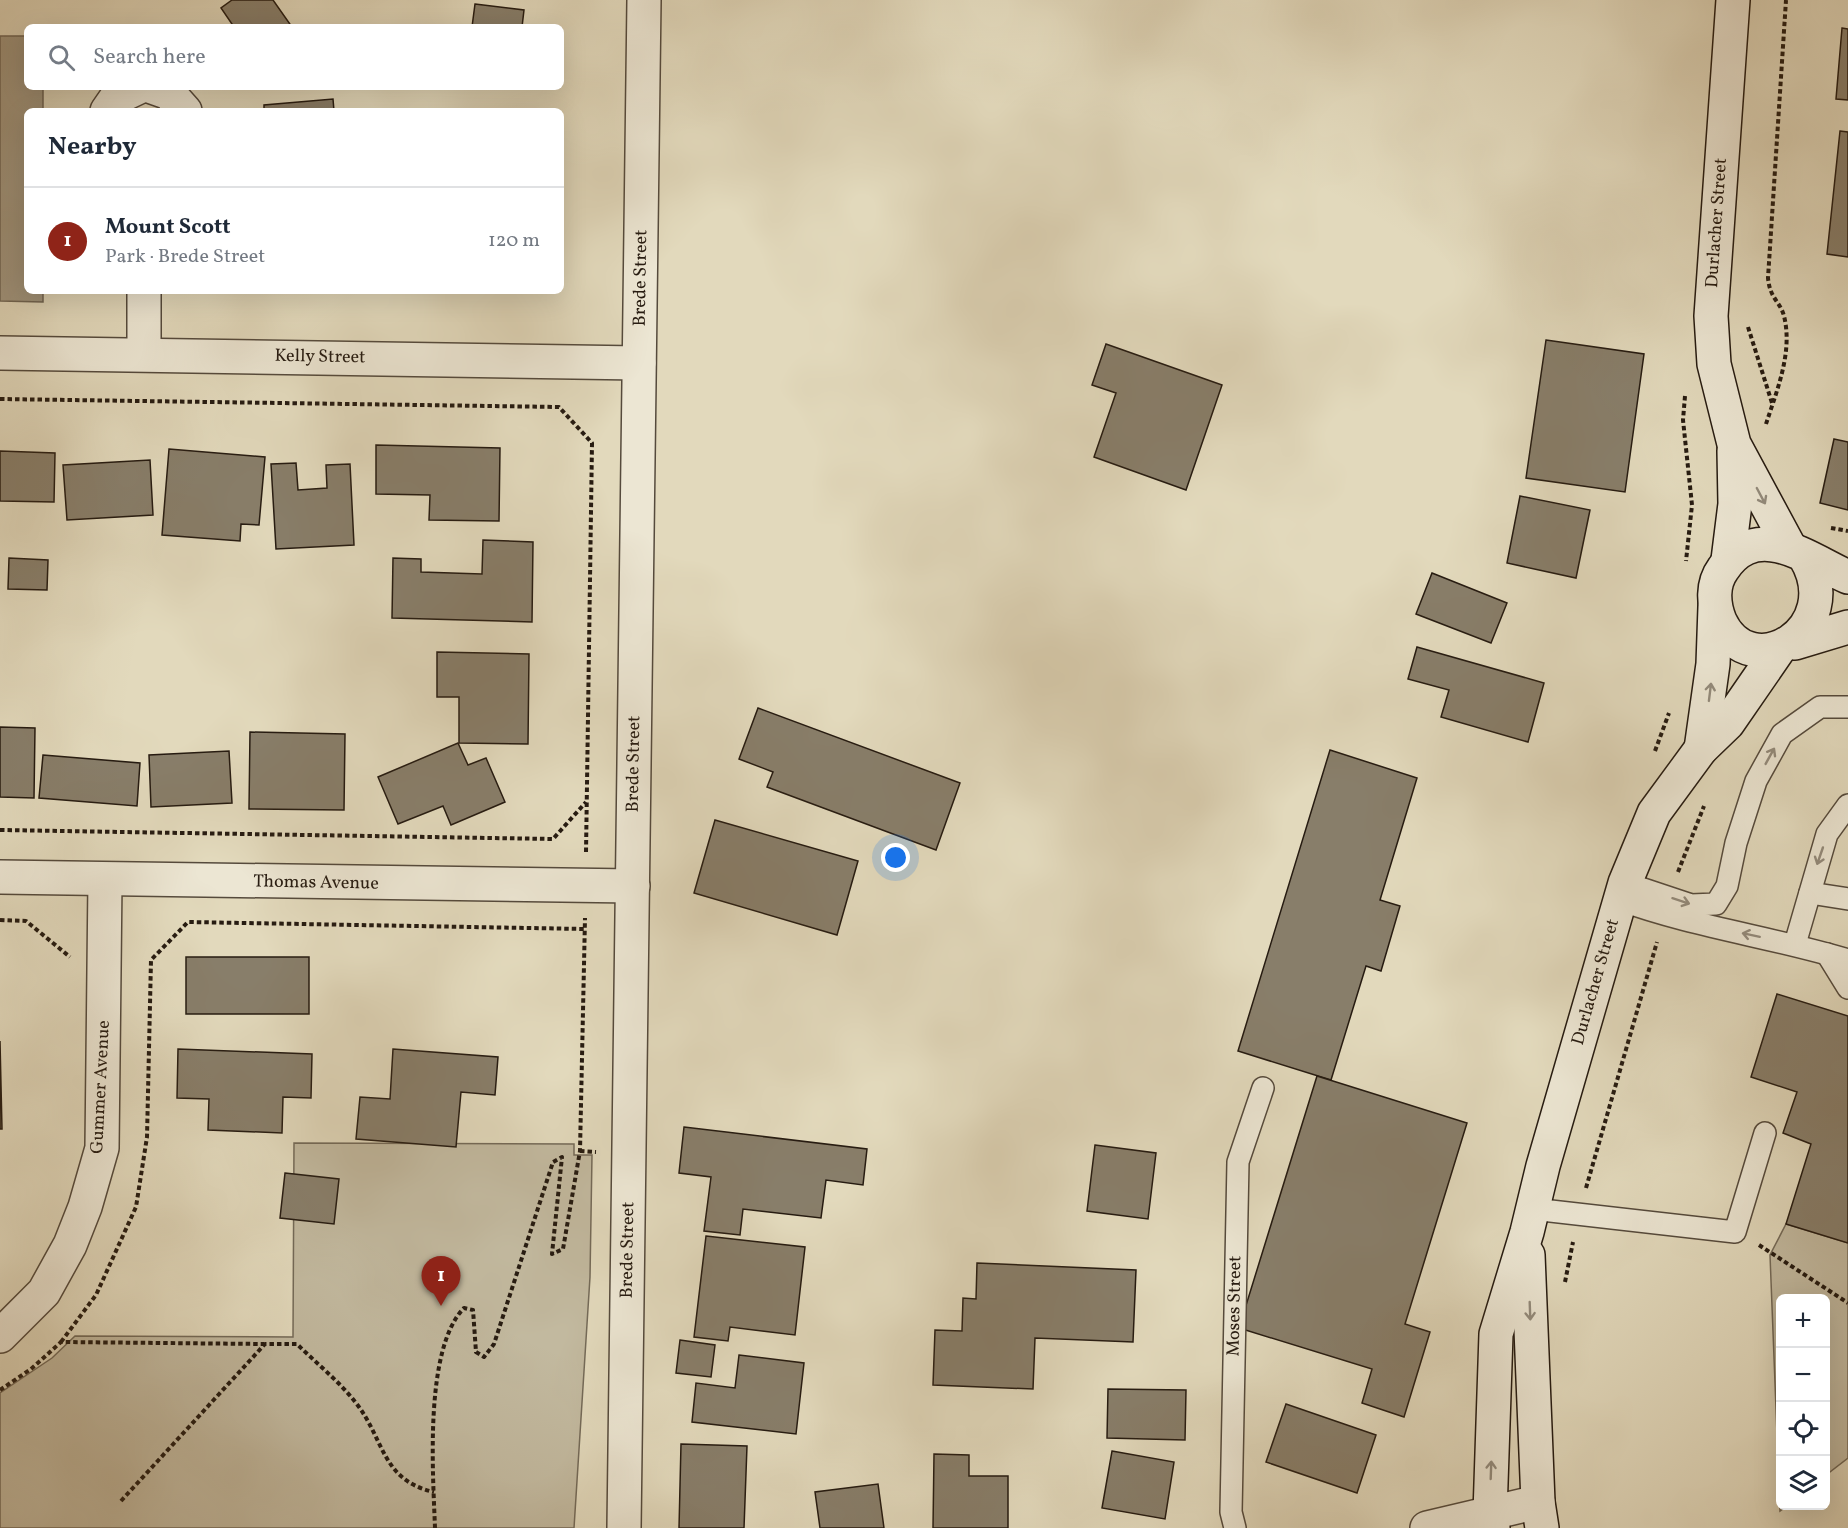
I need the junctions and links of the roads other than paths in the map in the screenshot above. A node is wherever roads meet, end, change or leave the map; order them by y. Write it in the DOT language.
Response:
graph roads {
  1 [pos="644,0"];
  2 [pos="1733,0"];
  3 [pos="128,90"];
  4 [pos="160,90"];
  5 [pos="109,108"];
  6 [pos="182,108"];
  7 [pos="144,294"];
  8 [pos="0,352"];
  9 [pos="144,354"];
  10 [pos="639,363"];
  11 [pos="1750,440"];
  12 [pos="1797,553"];
  13 [pos="1728,560"];
  14 [pos="1848,576"];
  15 [pos="1715,607"];
  16 [pos="1848,627"];
  17 [pos="1787,646"];
  18 [pos="1848,707"];
  19 [pos="1701,749"];
  20 [pos="1848,805"];
  21 [pos="0,877"];
  22 [pos="105,880"];
  23 [pos="633,886"];
  24 [pos="1622,892"];
  25 [pos="1810,893"];
  26 [pos="1848,899"];
  27 [pos="1796,944"];
  28 [pos="1827,954"];
  29 [pos="1848,960"];
  30 [pos="1848,988"];
  31 [pos="1263,1088"];
  32 [pos="1765,1133"];
  33 [pos="1530,1220"];
  34 [pos="0,1336"];
  35 [pos="1540,1515"];
  36 [pos="1491,1520"];
  37 [pos="624,1528"];
  38 [pos="1235,1528"];
  39 [pos="1427,1528"];
  1 -- 10 [label="street, Brede Street"];
  2 -- 11 [label="street, Durlacher Street"];
  3 -- 5 [label="street"];
  4 -- 6 [label="street"];
  7 -- 9 [label="street"];
  8 -- 9 [label="street, Kelly Street"];
  9 -- 10 [label="street, Kelly Street"];
  10 -- 23 [label="street, Brede Street"];
  11 -- 12 [label="street, Durlacher Street, one-way"];
  11 -- 13 [label="street, Durlacher Street"];
  12 -- 13 [label="street"];
  12 -- 14 [label="street"];
  12 -- 17 [label="street"];
  13 -- 15 [label="street"];
  15 -- 17 [label="street"];
  19 -- 15 [label="street, Durlacher Street, one-way"];
  16 -- 17 [label="street"];
  17 -- 19 [label="street, Durlacher Street"];
  24 -- 18 [label="lane, one-way"];
  19 -- 24 [label="street, Durlacher Street"];
  20 -- 25 [label="lane, one-way"];
  21 -- 22 [label="street, Thomas Avenue"];
  22 -- 23 [label="street, Thomas Avenue"];
  22 -- 34 [label="street, Gummer Avenue"];
  23 -- 37 [label="street, Brede Street"];
  27 -- 24 [label="lane, one-way"];
  24 -- 33 [label="street, Durlacher Street"];
  25 -- 26 [label="lane"];
  25 -- 27 [label="lane"];
  27 -- 28 [label="lane"];
  28 -- 29 [label="lane"];
  28 -- 30 [label="lane"];
  31 -- 38 [label="lane, Moses Street"];
  32 -- 33 [label="lane"];
  33 -- 35 [label="street, Durlacher Street, one-way"];
  36 -- 33 [label="street, Durlacher Street, one-way"];
  35 -- 36 [label="street"];
  36 -- 39 [label="street"];
}
